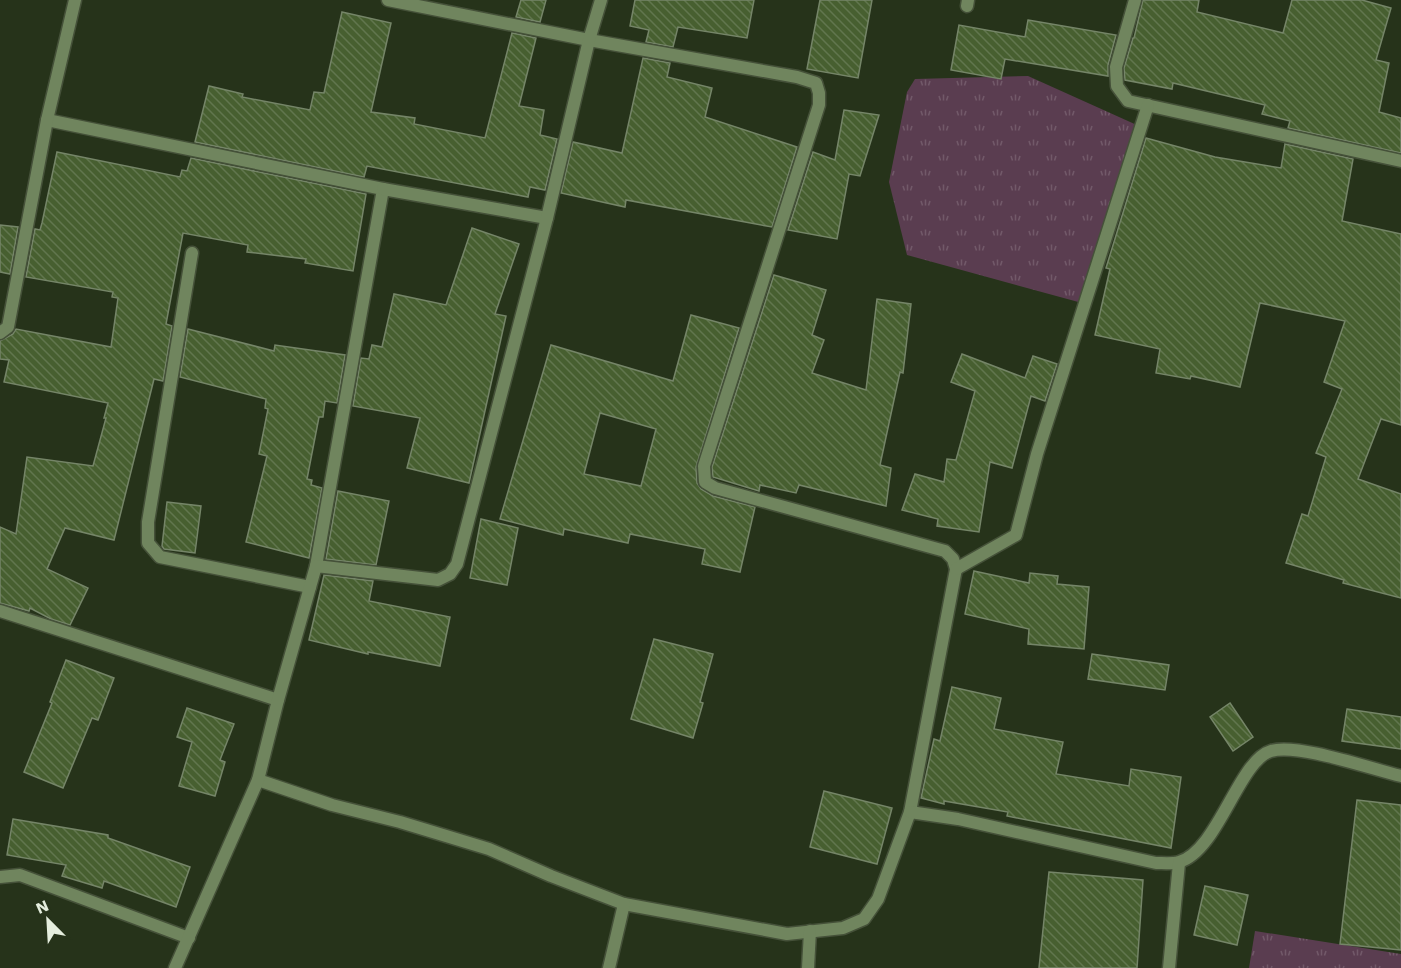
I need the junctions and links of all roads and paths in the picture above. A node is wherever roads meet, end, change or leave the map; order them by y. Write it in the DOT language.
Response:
graph roads {
  1 [pos="75,0"];
  2 [pos="388,0"];
  3 [pos="601,0"];
  4 [pos="1135,0"];
  5 [pos="589,40"];
  6 [pos="1148,105"];
  7 [pos="47,120"];
  8 [pos="1401,161"];
  9 [pos="383,189"];
  10 [pos="547,219"];
  11 [pos="192,253"];
  12 [pos="0,333"];
  13 [pos="316,566"];
  14 [pos="956,569"];
  15 [pos="310,587"];
  16 [pos="0,610"];
  17 [pos="278,700"];
  18 [pos="1401,776"];
  19 [pos="258,780"];
  20 [pos="910,812"];
  21 [pos="1179,863"];
  22 [pos="0,877"];
  23 [pos="624,904"];
  24 [pos="810,932"];
  25 [pos="189,938"];
  26 [pos="175,968"];
  27 [pos="609,968"];
  28 [pos="808,968"];
  29 [pos="1169,968"];
  1 -- 7 [label="street"];
  2 -- 5 [label="street"];
  3 -- 5 [label="street"];
  4 -- 6 [label="street"];
  5 -- 10 [label="street"];
  5 -- 14 [label="street"];
  6 -- 8 [label="street"];
  6 -- 14 [label="street"];
  7 -- 9 [label="street"];
  7 -- 12 [label="street"];
  9 -- 10 [label="street"];
  9 -- 13 [label="street"];
  10 -- 13 [label="street"];
  11 -- 15 [label="street"];
  13 -- 15 [label="street"];
  14 -- 20 [label="street"];
  15 -- 17 [label="street"];
  16 -- 17 [label="street"];
  17 -- 19 [label="street"];
  18 -- 21 [label="street"];
  19 -- 23 [label="street"];
  19 -- 25 [label="street"];
  20 -- 21 [label="street"];
  20 -- 24 [label="street"];
  21 -- 29 [label="street"];
  22 -- 25 [label="street"];
  23 -- 24 [label="street"];
  23 -- 27 [label="street"];
  24 -- 28 [label="street"];
  25 -- 26 [label="street"];
}
